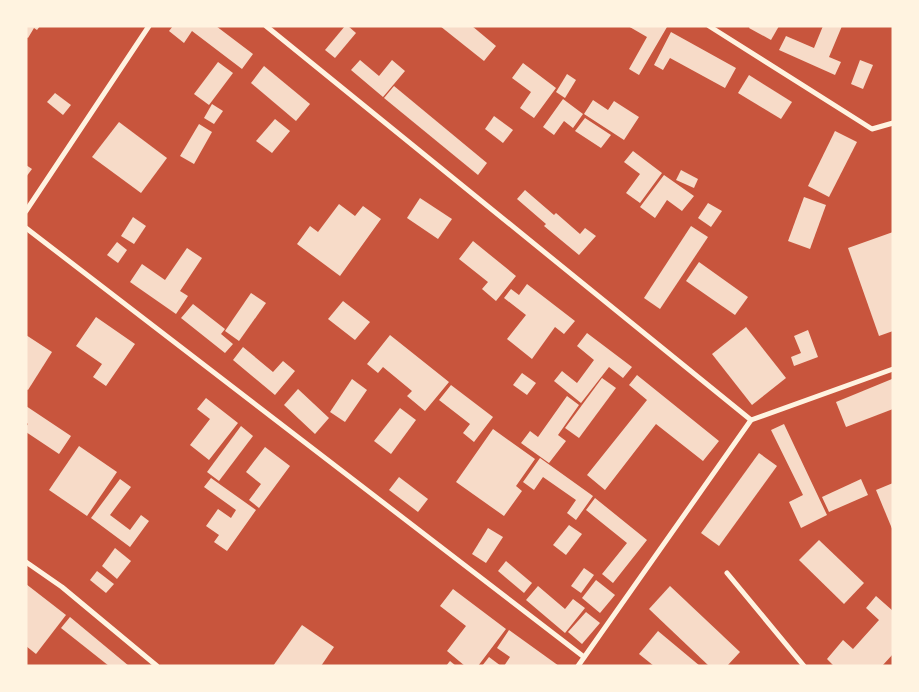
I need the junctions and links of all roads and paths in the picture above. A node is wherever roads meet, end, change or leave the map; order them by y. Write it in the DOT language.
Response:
graph roads {
  1 [pos="148,26"];
  2 [pos="266,26"];
  3 [pos="709,26"];
  4 [pos="893,122"];
  5 [pos="26,211"];
  6 [pos="26,228"];
  7 [pos="893,369"];
  8 [pos="751,420"];
  9 [pos="26,562"];
  10 [pos="727,573"];
  11 [pos="584,657"];
  12 [pos="157,666"];
  13 [pos="578,666"];
  14 [pos="804,666"];
  1 -- 5 [label="street"];
  2 -- 8 [label="street"];
  3 -- 4 [label="street"];
  6 -- 11 [label="street"];
  7 -- 8 [label="street"];
  8 -- 11 [label="street"];
  9 -- 12 [label="street"];
  10 -- 14 [label="street"];
  11 -- 13 [label="street"];
}
